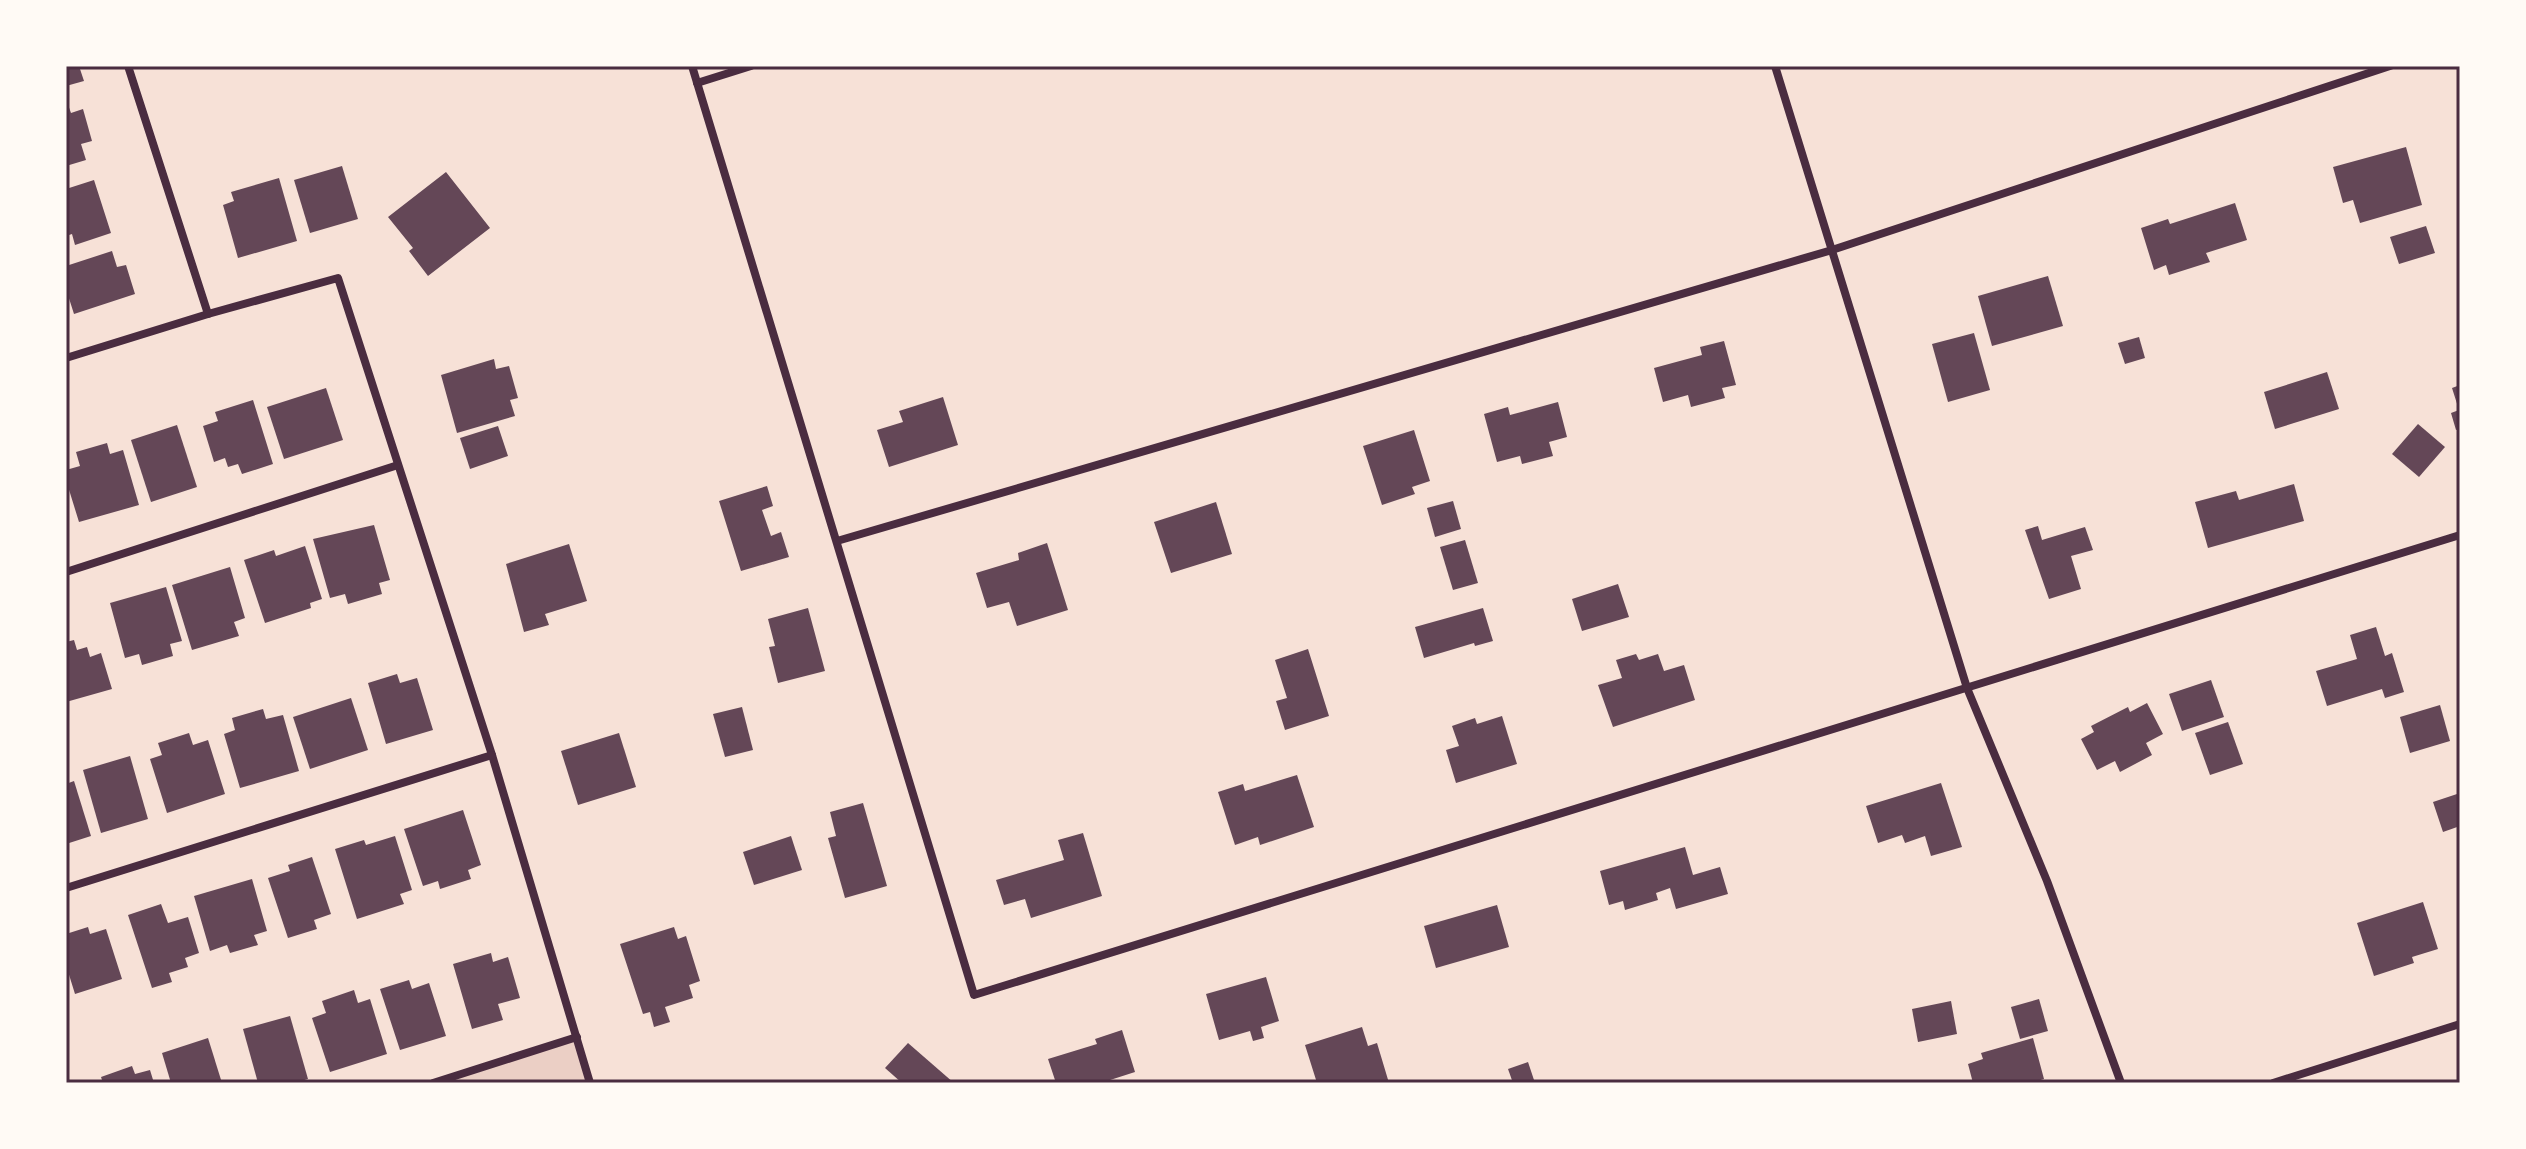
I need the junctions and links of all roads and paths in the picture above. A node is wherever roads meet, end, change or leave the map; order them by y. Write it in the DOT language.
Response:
graph roads {
  1 [pos="128,66"];
  2 [pos="692,66"];
  3 [pos="751,66"];
  4 [pos="1775,66"];
  5 [pos="2390,66"];
  6 [pos="697,83"];
  7 [pos="1832,250"];
  8 [pos="208,314"];
  9 [pos="66,358"];
  10 [pos="398,465"];
  11 [pos="2460,535"];
  12 [pos="837,541"];
  13 [pos="66,572"];
  14 [pos="1967,688"];
  15 [pos="492,755"];
  16 [pos="66,888"];
  17 [pos="2460,1024"];
  18 [pos="577,1037"];
  19 [pos="433,1083"];
  20 [pos="590,1083"];
  21 [pos="2121,1083"];
  22 [pos="2273,1083"];
  1 -- 8 [label="street"];
  2 -- 6 [label="street"];
  3 -- 6 [label="street"];
  4 -- 7 [label="street"];
  5 -- 7 [label="street"];
  6 -- 12 [label="street"];
  7 -- 12 [label="street"];
  7 -- 14 [label="street"];
  8 -- 9 [label="street"];
  8 -- 10 [label="street"];
  10 -- 13 [label="street"];
  10 -- 15 [label="street"];
  11 -- 14 [label="street"];
  12 -- 14 [label="street"];
  14 -- 21 [label="street"];
  15 -- 16 [label="street"];
  15 -- 18 [label="street"];
  17 -- 22 [label="street"];
  18 -- 19 [label="street"];
  18 -- 20 [label="street"];
}
